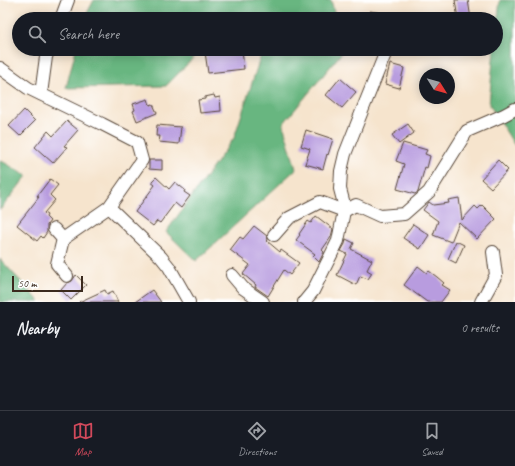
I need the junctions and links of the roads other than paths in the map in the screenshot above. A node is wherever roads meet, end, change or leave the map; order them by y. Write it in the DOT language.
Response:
graph roads {
  1 [pos="68,0"];
  2 [pos="64,12"];
  3 [pos="46,56"];
  4 [pos="384,56"];
  5 [pos="0,68"];
  6 [pos="41,94"];
  7 [pos="515,109"];
  8 [pos="109,207"];
  9 [pos="344,211"];
  10 [pos="54,229"];
  11 [pos="274,235"];
  12 [pos="63,239"];
  13 [pos="493,252"];
  14 [pos="232,274"];
  15 [pos="67,276"];
  16 [pos="189,302"];
  17 [pos="263,302"];
  18 [pos="304,302"];
  19 [pos="481,302"];
  1 -- 2 [label="street"];
  3 -- 6 [label="street"];
  4 -- 9 [label="street"];
  5 -- 6 [label="street"];
  6 -- 8 [label="street"];
  7 -- 9 [label="street"];
  8 -- 12 [label="street"];
  8 -- 16 [label="street"];
  9 -- 11 [label="street"];
  9 -- 18 [label="street"];
  10 -- 12 [label="street"];
  12 -- 15 [label="street"];
  13 -- 19 [label="street"];
  14 -- 17 [label="street"];
}
